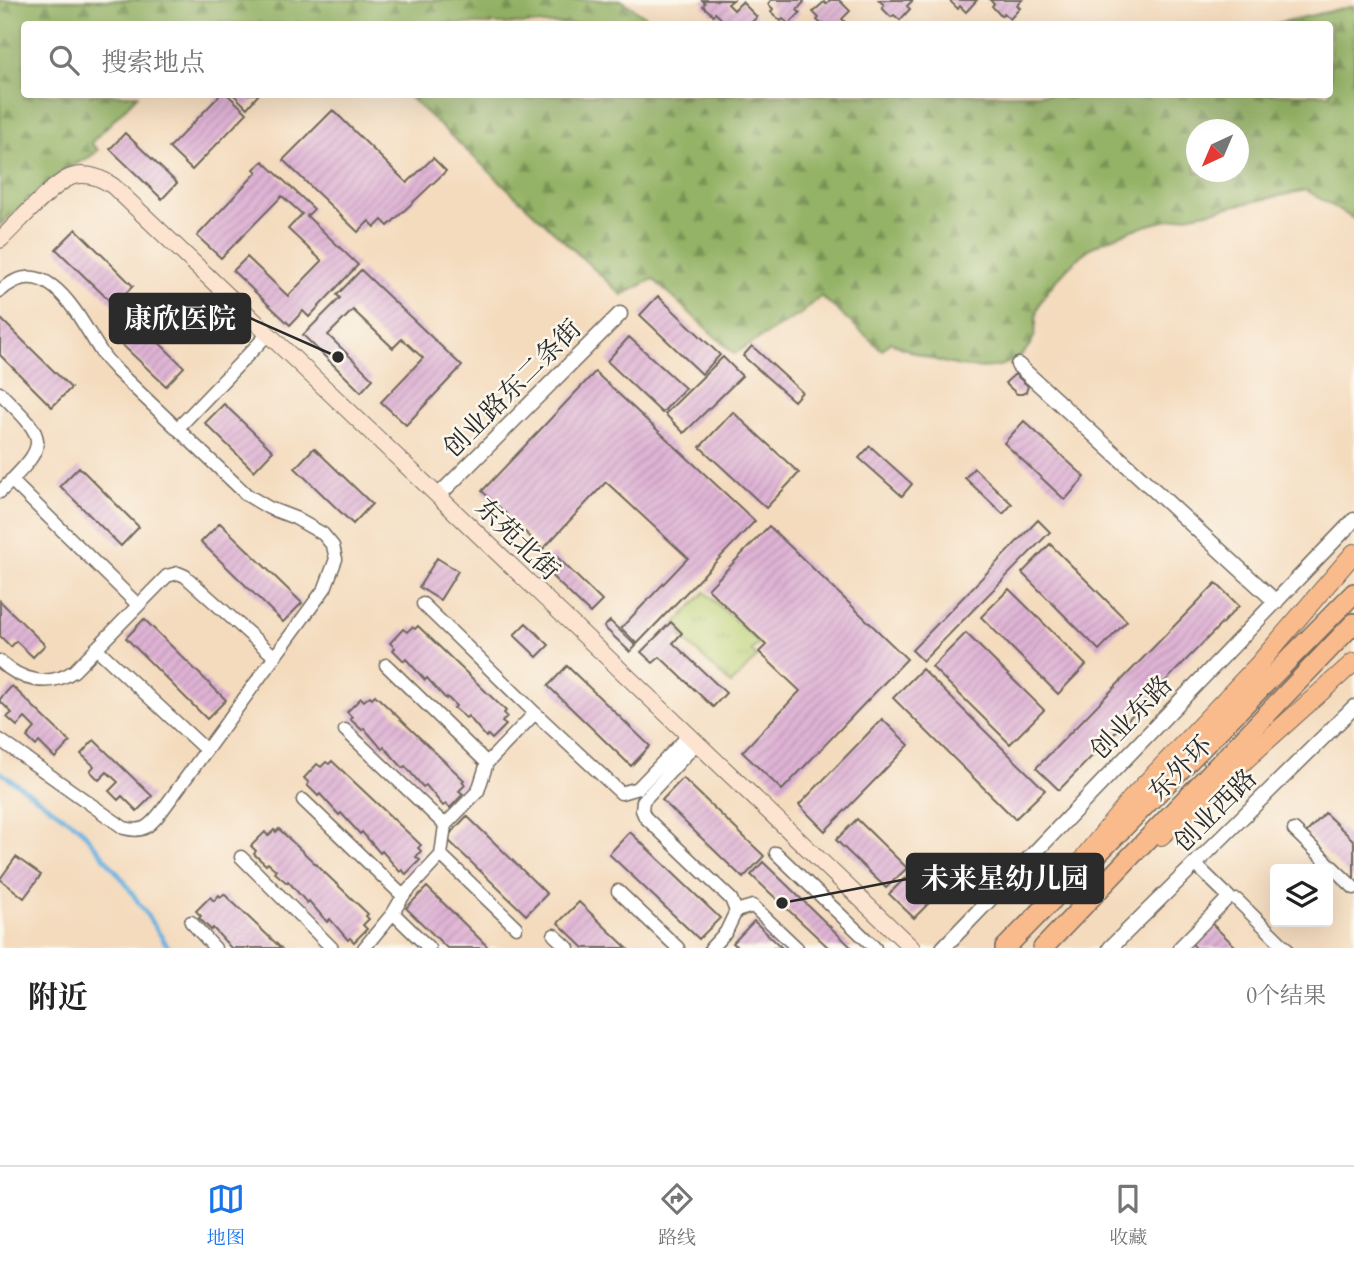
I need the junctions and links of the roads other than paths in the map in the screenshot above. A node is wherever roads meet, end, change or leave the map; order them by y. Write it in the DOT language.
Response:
graph roads {
  1 [pos="0,240"];
  2 [pos="0,291"];
  3 [pos="620,314"];
  4 [pos="268,334"];
  5 [pos="1018,365"];
  6 [pos="0,393"];
  7 [pos="177,429"];
  8 [pos="11,480"];
  9 [pos="0,492"];
  10 [pos="438,496"];
  11 [pos="1354,520"];
  12 [pos="1354,552"];
  13 [pos="1354,593"];
  14 [pos="1276,602"];
  15 [pos="423,604"];
  16 [pos="138,605"];
  17 [pos="1354,624"];
  18 [pos="96,648"];
  19 [pos="275,657"];
  20 [pos="0,661"];
  21 [pos="1354,662"];
  22 [pos="386,665"];
  23 [pos="1354,707"];
  24 [pos="534,713"];
  25 [pos="345,730"];
  26 [pos="693,739"];
  27 [pos="0,740"];
  28 [pos="206,750"];
  29 [pos="487,763"];
  30 [pos="621,793"];
  31 [pos="303,800"];
  32 [pos="645,817"];
  33 [pos="446,825"];
  34 [pos="1294,830"];
  35 [pos="776,853"];
  36 [pos="441,855"];
  37 [pos="241,857"];
  38 [pos="1195,864"];
  39 [pos="1354,888"];
  40 [pos="618,891"];
  41 [pos="403,897"];
  42 [pos="1237,900"];
  43 [pos="1048,903"];
  44 [pos="736,911"];
  45 [pos="393,913"];
  46 [pos="191,922"];
  47 [pos="1069,922"];
  48 [pos="516,927"];
  49 [pos="554,935"];
  50 [pos="907,946"];
  51 [pos="215,948"];
  52 [pos="332,948"];
  53 [pos="364,948"];
  54 [pos="429,948"];
  55 [pos="568,948"];
  56 [pos="678,948"];
  57 [pos="712,948"];
  58 [pos="797,948"];
  59 [pos="875,948"];
  60 [pos="943,948"];
  61 [pos="1004,948"];
  62 [pos="1043,948"];
  63 [pos="1110,948"];
  64 [pos="1180,948"];
  65 [pos="1286,948"];
  1 -- 4 [label="main road, 东苑北街"];
  2 -- 7 [label="street"];
  3 -- 10 [label="street, 创业路东二条街"];
  4 -- 7 [label="street"];
  4 -- 10 [label="main road, 东苑北街"];
  5 -- 14 [label="street"];
  6 -- 8 [label="street"];
  7 -- 19 [label="street"];
  8 -- 9 [label="street"];
  8 -- 16 [label="street"];
  10 -- 26 [label="main road, 东苑北街"];
  11 -- 14 [label="street, 创业东路"];
  12 -- 43 [label="main road"];
  13 -- 43 [label="highway, 东外环"];
  14 -- 60 [label="street, 创业东路"];
  15 -- 24 [label="street"];
  16 -- 18 [label="street"];
  16 -- 19 [label="street"];
  17 -- 47 [label="highway, 东外环"];
  18 -- 20 [label="street"];
  18 -- 28 [label="street"];
  19 -- 28 [label="street"];
  21 -- 47 [label="main road"];
  22 -- 29 [label="street"];
  23 -- 38 [label="street, 创业西路"];
  24 -- 29 [label="street"];
  24 -- 30 [label="street"];
  25 -- 33 [label="street"];
  26 -- 30 [label="street"];
  26 -- 32 [label="street"];
  26 -- 50 [label="main road, 东苑北街"];
  27 -- 28 [label="street"];
  29 -- 33 [label="street"];
  30 -- 32 [label="street"];
  31 -- 41 [label="street"];
  32 -- 44 [label="street"];
  33 -- 36 [label="street"];
  34 -- 39 [label="street"];
  35 -- 59 [label="street"];
  36 -- 41 [label="street"];
  36 -- 48 [label="street"];
  37 -- 52 [label="street"];
  38 -- 63 [label="street, 创业西路"];
  38 -- 64 [label="street"];
  40 -- 56 [label="street"];
  41 -- 45 [label="street"];
  42 -- 65 [label="street"];
  43 -- 61 [label="highway, 东外环"];
  44 -- 57 [label="street"];
  44 -- 58 [label="street"];
  45 -- 53 [label="street"];
  45 -- 54 [label="street"];
  46 -- 51 [label="street"];
  47 -- 62 [label="highway, 东外环"];
  49 -- 55 [label="street"];
}
